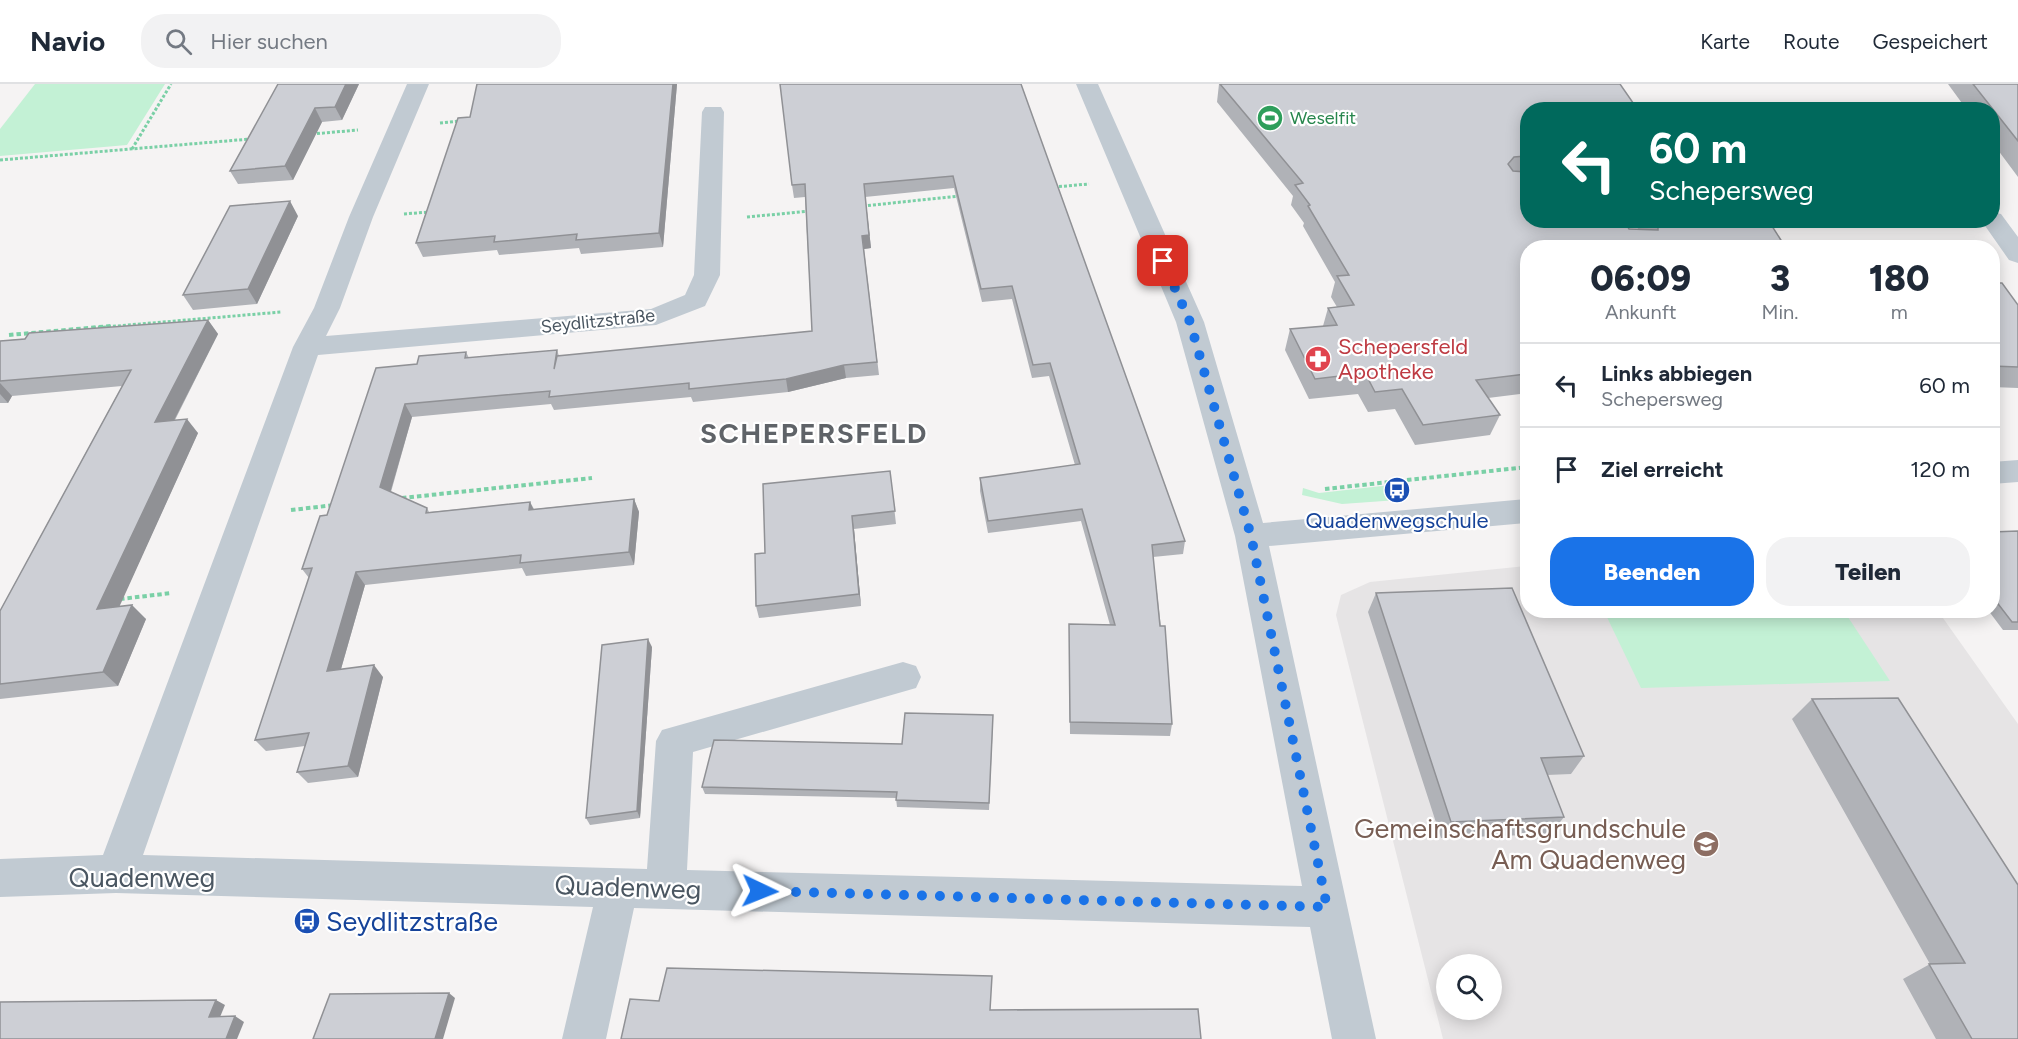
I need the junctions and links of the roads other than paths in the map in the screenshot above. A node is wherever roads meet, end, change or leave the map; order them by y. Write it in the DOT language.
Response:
graph roads {
  1 [pos="418,84"];
  2 [pos="1088,84"];
  3 [pos="713,112"];
  4 [pos="1998,228"];
  5 [pos="2018,255"];
  6 [pos="307,347"];
  7 [pos="2018,471"];
  8 [pos="2000,472"];
  9 [pos="1520,513"];
  10 [pos="1251,536"];
  11 [pos="903,677"];
  12 [pos="116,874"];
  13 [pos="0,878"];
  14 [pos="618,886"];
  15 [pos="666,888"];
  16 [pos="1327,907"];
  17 [pos="584,1039"];
  18 [pos="1354,1039"];
  1 -- 6 [label="street"];
  2 -- 10 [label="street"];
  3 -- 6 [label="street, Seydlitzstraße"];
  4 -- 5 [label="street"];
  6 -- 12 [label="street"];
  7 -- 8 [label="street"];
  9 -- 10 [label="street"];
  10 -- 16 [label="street"];
  11 -- 15 [label="street"];
  12 -- 13 [label="street, Quadenweg"];
  12 -- 14 [label="street, Quadenweg"];
  14 -- 15 [label="street, Quadenweg"];
  14 -- 17 [label="street"];
  15 -- 16 [label="street, Quadenweg"];
  16 -- 18 [label="street"];
}
